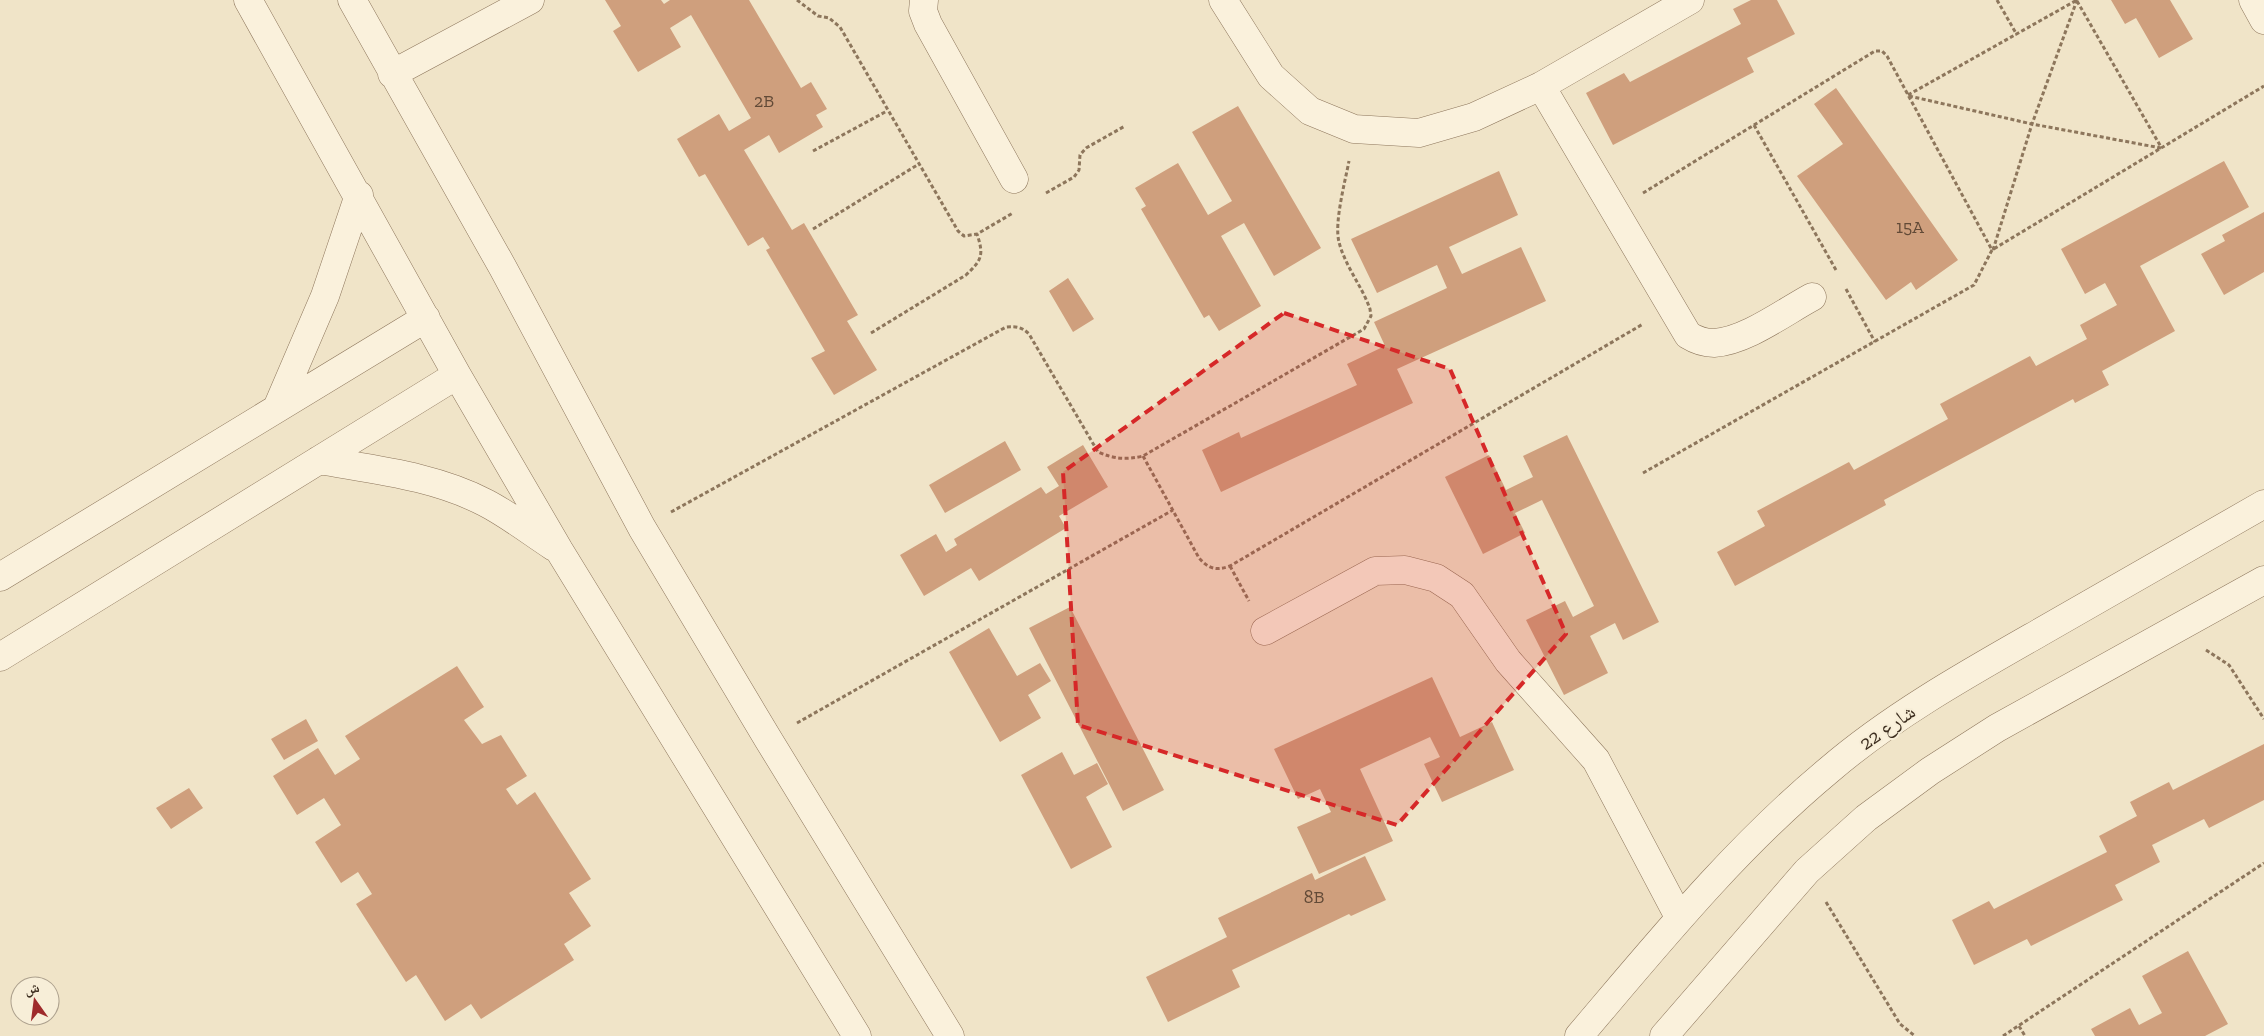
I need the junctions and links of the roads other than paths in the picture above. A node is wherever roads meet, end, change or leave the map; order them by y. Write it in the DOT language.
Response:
graph roads {
  1 [pos="248,0"];
  2 [pos="352,0"];
  3 [pos="530,0"];
  4 [pos="924,0"];
  5 [pos="1223,0"];
  6 [pos="1690,0"];
  7 [pos="2252,0"];
  8 [pos="2264,20"];
  9 [pos="392,74"];
  10 [pos="1541,86"];
  11 [pos="1014,179"];
  12 [pos="359,195"];
  13 [pos="1812,297"];
  14 [pos="426,318"];
  15 [pos="457,375"];
  16 [pos="277,408"];
  17 [pos="319,460"];
  18 [pos="2264,504"];
  19 [pos="559,550"];
  20 [pos="0,577"];
  21 [pos="2264,580"];
  22 [pos="1265,631"];
  23 [pos="0,657"];
  24 [pos="1679,917"];
  25 [pos="857,1036"];
  26 [pos="950,1036"];
  27 [pos="1579,1036"];
  28 [pos="1664,1036"];
  1 -- 12 [label="street"];
  2 -- 9 [label="street"];
  3 -- 9 [label="street"];
  4 -- 11 [label="street"];
  5 -- 10 [label="street"];
  6 -- 10 [label="street"];
  7 -- 8 [label="street"];
  9 -- 26 [label="street"];
  10 -- 13 [label="street"];
  12 -- 14 [label="street"];
  12 -- 16 [label="street"];
  14 -- 15 [label="street"];
  14 -- 16 [label="street"];
  15 -- 17 [label="street"];
  15 -- 19 [label="street"];
  16 -- 20 [label="street"];
  17 -- 19 [label="street"];
  17 -- 23 [label="street"];
  18 -- 24 [label="street, شارع 22"];
  19 -- 25 [label="street"];
  21 -- 28 [label="street"];
  22 -- 24 [label="street"];
  24 -- 27 [label="street, شارع 22"];
}
